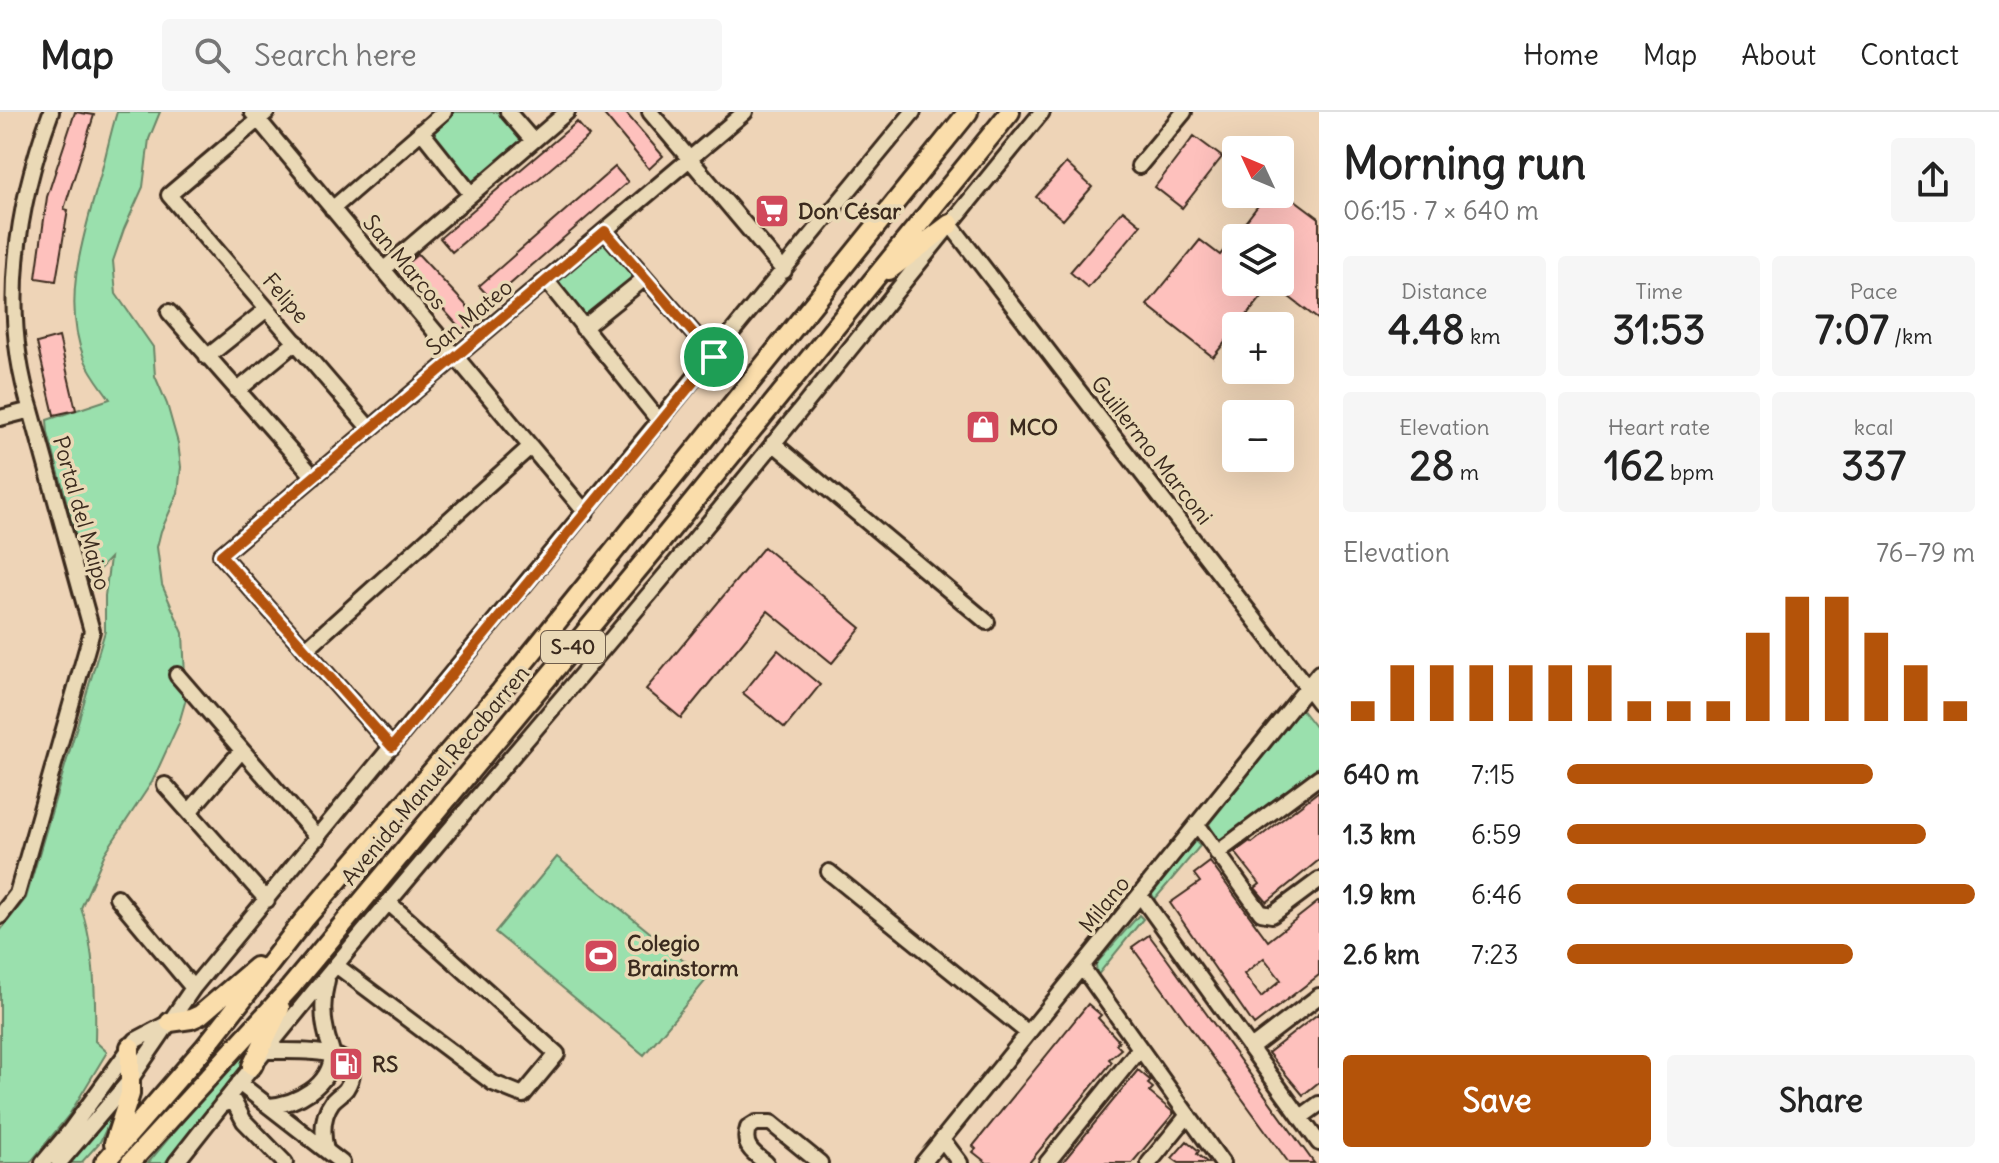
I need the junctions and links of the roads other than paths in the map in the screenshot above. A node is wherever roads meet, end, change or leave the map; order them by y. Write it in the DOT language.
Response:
graph roads {
  1 [pos="51,112"];
  2 [pos="444,112"];
  3 [pos="508,112"];
  4 [pos="567,112"];
  5 [pos="650,112"];
  6 [pos="745,112"];
  7 [pos="913,112"];
  8 [pos="968,112"];
  9 [pos="1010,112"];
  10 [pos="1042,112"];
  11 [pos="1184,112"];
  12 [pos="259,114"];
  13 [pos="421,131"];
  14 [pos="533,141"];
  15 [pos="689,159"];
  16 [pos="1139,166"];
  17 [pos="471,194"];
  18 [pos="332,209"];
  19 [pos="950,224"];
  20 [pos="605,231"];
  21 [pos="383,270"];
  22 [pos="784,271"];
  23 [pos="645,278"];
  24 [pos="546,280"];
  25 [pos="867,285"];
  26 [pos="267,309"];
  27 [pos="169,312"];
  28 [pos="583,328"];
  29 [pos="296,342"];
  30 [pos="207,357"];
  31 [pos="455,357"];
  32 [pos="714,357"];
  33 [pos="237,391"];
  34 [pos="31,410"];
  35 [pos="0,418"];
  36 [pos="660,422"];
  37 [pos="370,429"];
  38 [pos="773,443"];
  39 [pos="530,447"];
  40 [pos="314,477"];
  41 [pos="586,513"];
  42 [pos="987,622"];
  43 [pos="305,650"];
  44 [pos="1319,673"];
  45 [pos="177,675"];
  46 [pos="1307,688"];
  47 [pos="1319,703"];
  48 [pos="392,747"];
  49 [pos="242,750"];
  50 [pos="1319,777"];
  51 [pos="165,785"];
  52 [pos="189,812"];
  53 [pos="1197,824"];
  54 [pos="318,838"];
  55 [pos="1217,853"];
  56 [pos="829,872"];
  57 [pos="1319,880"];
  58 [pos="1140,895"];
  59 [pos="117,897"];
  60 [pos="267,900"];
  61 [pos="388,902"];
  62 [pos="0,916"];
  63 [pos="304,920"];
  64 [pos="337,966"];
  65 [pos="1082,967"];
  66 [pos="327,978"];
  67 [pos="193,988"];
  68 [pos="290,988"];
  69 [pos="1319,996"];
  70 [pos="170,1022"];
  71 [pos="1028,1033"];
  72 [pos="130,1047"];
  73 [pos="1140,1048"];
  74 [pos="1251,1048"];
  75 [pos="265,1051"];
  76 [pos="332,1052"];
  77 [pos="252,1066"];
  78 [pos="130,1080"];
  79 [pos="239,1083"];
  80 [pos="222,1104"];
  81 [pos="1319,1104"];
  82 [pos="269,1106"];
  83 [pos="1188,1115"];
  84 [pos="1301,1117"];
  85 [pos="942,1139"];
  86 [pos="1319,1143"];
  87 [pos="326,1150"];
  88 [pos="43,1163"];
  89 [pos="59,1163"];
  90 [pos="103,1163"];
  91 [pos="130,1163"];
  92 [pos="176,1163"];
  93 [pos="285,1163"];
  94 [pos="342,1163"];
  95 [pos="766,1163"];
  96 [pos="820,1163"];
  97 [pos="923,1163"];
  98 [pos="960,1163"];
  99 [pos="1047,1163"];
  100 [pos="1149,1163"];
  101 [pos="1222,1163"];
  1 -- 34 [label="street, Portal del Maipo"];
  2 -- 13 [label="street"];
  3 -- 14 [label="street"];
  4 -- 14 [label="street"];
  5 -- 15 [label="street"];
  6 -- 15 [label="street, San Mateo"];
  7 -- 22 [label="street"];
  8 -- 63 [label="main road, Avenida Manuel Recabarren / S-40"];
  9 -- 25 [label="main road, Avenida Manuel Recabarren / S-40"];
  10 -- 19 [label="street, Avenida Manuel Recabarren"];
  11 -- 16 [label="street"];
  12 -- 18 [label="street, San Marcos"];
  12 -- 26 [label="street, Felipe"];
  13 -- 17 [label="street"];
  13 -- 18 [label="street"];
  14 -- 17 [label="street"];
  15 -- 20 [label="street, San Mateo"];
  15 -- 22 [label="street"];
  17 -- 21 [label="street"];
  18 -- 21 [label="street, San Marcos"];
  19 -- 25 [label="main road"];
  19 -- 38 [label="street, Avenida Manuel Recabarren"];
  19 -- 46 [label="street, Guillermo Marconi"];
  20 -- 23 [label="street"];
  20 -- 24 [label="street, San Mateo"];
  21 -- 31 [label="street, San Marcos"];
  22 -- 32 [label="street"];
  23 -- 28 [label="street"];
  23 -- 32 [label="street"];
  24 -- 28 [label="street"];
  24 -- 31 [label="street, San Mateo"];
  25 -- 68 [label="main road, Avenida Manuel Recabarren / S-40"];
  26 -- 29 [label="street, Felipe"];
  26 -- 30 [label="street"];
  27 -- 30 [label="street"];
  28 -- 36 [label="street"];
  29 -- 33 [label="street"];
  29 -- 37 [label="street, Felipe"];
  30 -- 33 [label="street"];
  31 -- 37 [label="street, San Mateo"];
  31 -- 39 [label="street, San Marcos"];
  32 -- 36 [label="street"];
  33 -- 40 [label="street"];
  34 -- 35 [label="street"];
  34 -- 62 [label="street, Portal del Maipo"];
  36 -- 41 [label="street"];
  37 -- 40 [label="street, San Mateo"];
  38 -- 42 [label="street"];
  38 -- 61 [label="street, Avenida Manuel Recabarren"];
  39 -- 41 [label="street, San Marcos"];
  39 -- 43 [label="street"];
  40 -- 43 [label="street, San Mateo"];
  41 -- 48 [label="street"];
  43 -- 48 [label="street"];
  44 -- 46 [label="street, Milano"];
  45 -- 49 [label="street"];
  46 -- 47 [label="street, Guillermo Marconi"];
  46 -- 53 [label="street, Milano"];
  48 -- 54 [label="street"];
  49 -- 52 [label="street"];
  49 -- 54 [label="street"];
  50 -- 55 [label="street"];
  51 -- 52 [label="street"];
  52 -- 60 [label="street"];
  53 -- 55 [label="street"];
  53 -- 58 [label="street, Milano"];
  54 -- 60 [label="street"];
  55 -- 57 [label="street"];
  56 -- 71 [label="street"];
  58 -- 65 [label="street, Milano"];
  58 -- 74 [label="street"];
  59 -- 67 [label="street"];
  60 -- 67 [label="street"];
  61 -- 64 [label="street, Avenida Manuel Recabarren"];
  61 -- 64 [label="street"];
  63 -- 70 [label="main road"];
  63 -- 90 [label="main road, Avenida Manuel Recabarren / S-40"];
  64 -- 66 [label="street, Avenida Manuel Recabarren"];
  65 -- 71 [label="street, Milano"];
  65 -- 73 [label="street"];
  66 -- 75 [label="street, Avenida Manuel Recabarren"];
  66 -- 76 [label="street"];
  67 -- 70 [label="street"];
  68 -- 77 [label="main road"];
  68 -- 91 [label="main road, Avenida Manuel Recabarren / S-40"];
  69 -- 74 [label="street"];
  70 -- 72 [label="street"];
  70 -- 78 [label="street"];
  71 -- 85 [label="street, Milano"];
  72 -- 78 [label="main road"];
  72 -- 88 [label="street"];
  73 -- 83 [label="street"];
  73 -- 99 [label="street"];
  74 -- 84 [label="street"];
  75 -- 76 [label="street"];
  75 -- 77 [label="street, Avenida Manuel Recabarren"];
  76 -- 82 [label="street"];
  76 -- 87 [label="street"];
  77 -- 79 [label="street, Avenida Manuel Recabarren"];
  78 -- 89 [label="street"];
  78 -- 90 [label="main road"];
  79 -- 80 [label="street, Avenida Manuel Recabarren"];
  79 -- 82 [label="street"];
  80 -- 92 [label="street, Avenida Manuel Recabarren"];
  80 -- 93 [label="street"];
  81 -- 84 [label="street"];
  82 -- 87 [label="street"];
  83 -- 100 [label="street"];
  83 -- 101 [label="street"];
  84 -- 86 [label="street"];
  85 -- 97 [label="street, Milano"];
  85 -- 98 [label="street"];
  87 -- 94 [label="street"];
  95 -- 96 [label="street"];
}
